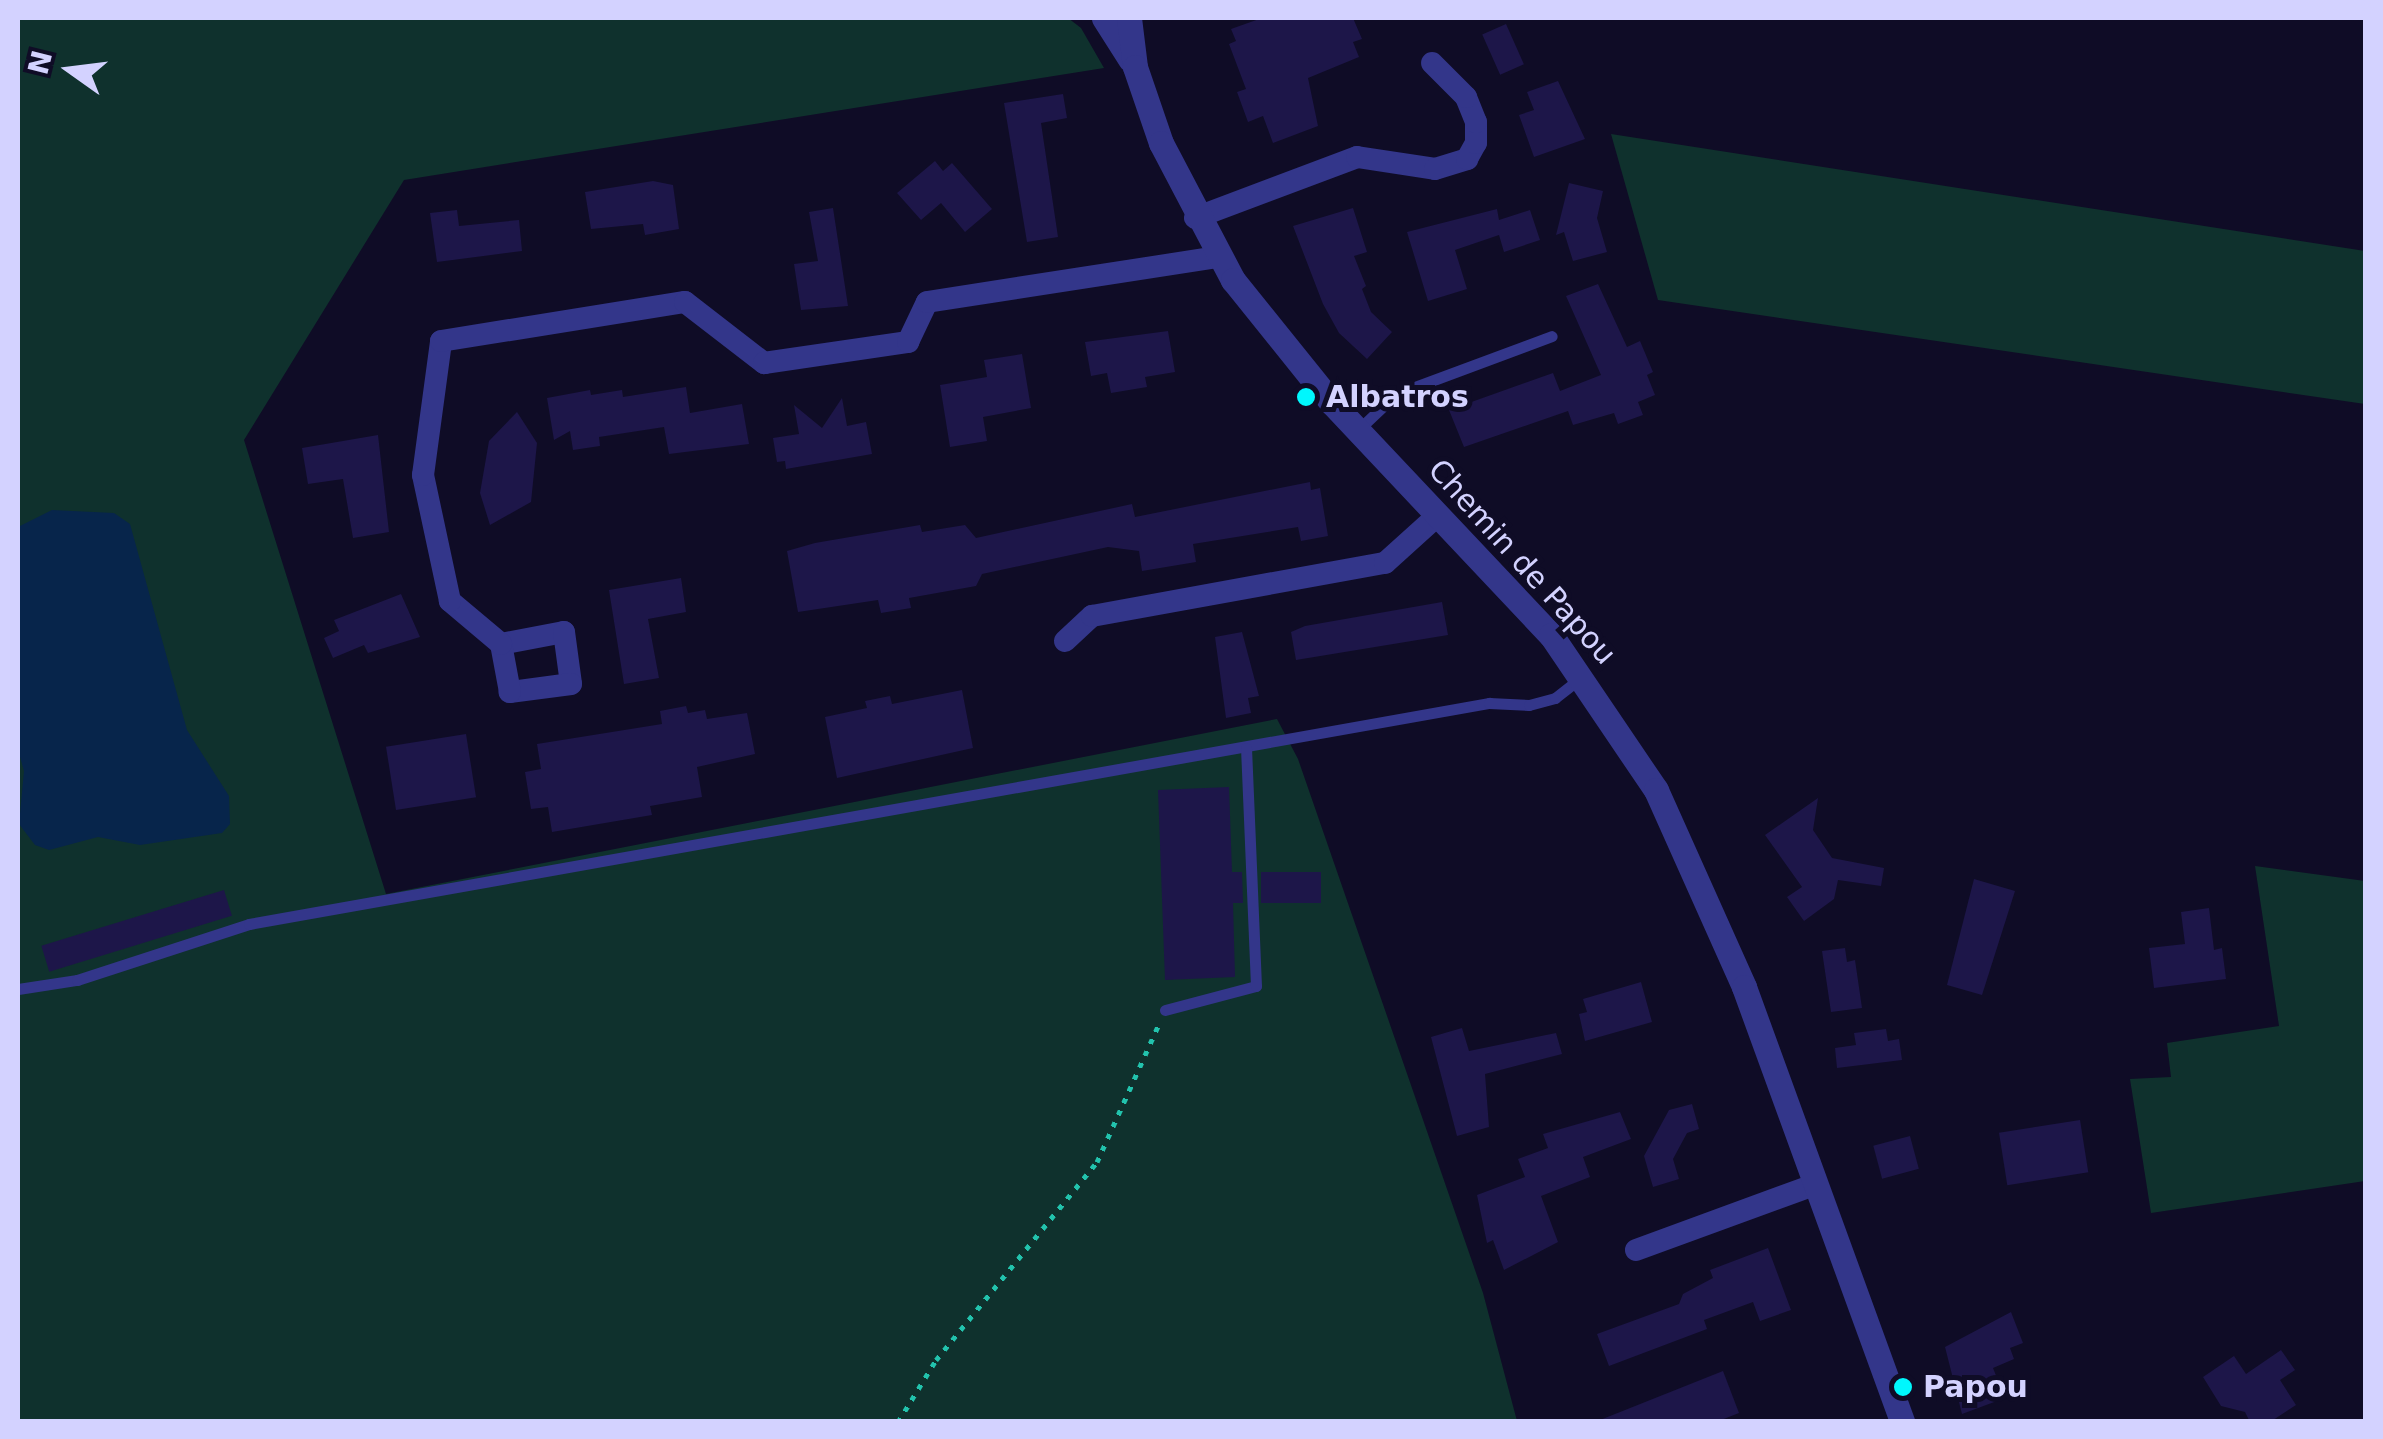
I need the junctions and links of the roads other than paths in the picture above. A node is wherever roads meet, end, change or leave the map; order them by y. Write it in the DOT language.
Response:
graph roads {
  1 [pos="1104,18"];
  2 [pos="1129,18"];
  3 [pos="1432,64"];
  4 [pos="1135,67"];
  5 [pos="1196,218"];
  6 [pos="1217,256"];
  7 [pos="1552,336"];
  8 [pos="1358,430"];
  9 [pos="1436,516"];
  10 [pos="1066,641"];
  11 [pos="502,644"];
  12 [pos="1584,677"];
  13 [pos="1246,748"];
  14 [pos="18,988"];
  15 [pos="1165,1010"];
  16 [pos="1814,1185"];
  17 [pos="1636,1250"];
  18 [pos="1902,1422"];
  1 -- 4 [label="street, Chemin de Papou"];
  2 -- 4 [label="street, Chemin de Papou"];
  3 -- 5 [label="street"];
  4 -- 5 [label="street, Chemin de Papou"];
  5 -- 6 [label="street, Chemin de Papou"];
  6 -- 8 [label="street, Chemin de Papou"];
  6 -- 11 [label="street"];
  7 -- 8 [label="lane"];
  8 -- 9 [label="street, Chemin de Papou"];
  9 -- 10 [label="street"];
  9 -- 12 [label="street, Chemin de Papou"];
  12 -- 13 [label="lane"];
  12 -- 16 [label="street, Chemin de Papou"];
  13 -- 14 [label="lane"];
  13 -- 15 [label="lane"];
  16 -- 17 [label="street"];
  16 -- 18 [label="street, Chemin de Papou"];
}
